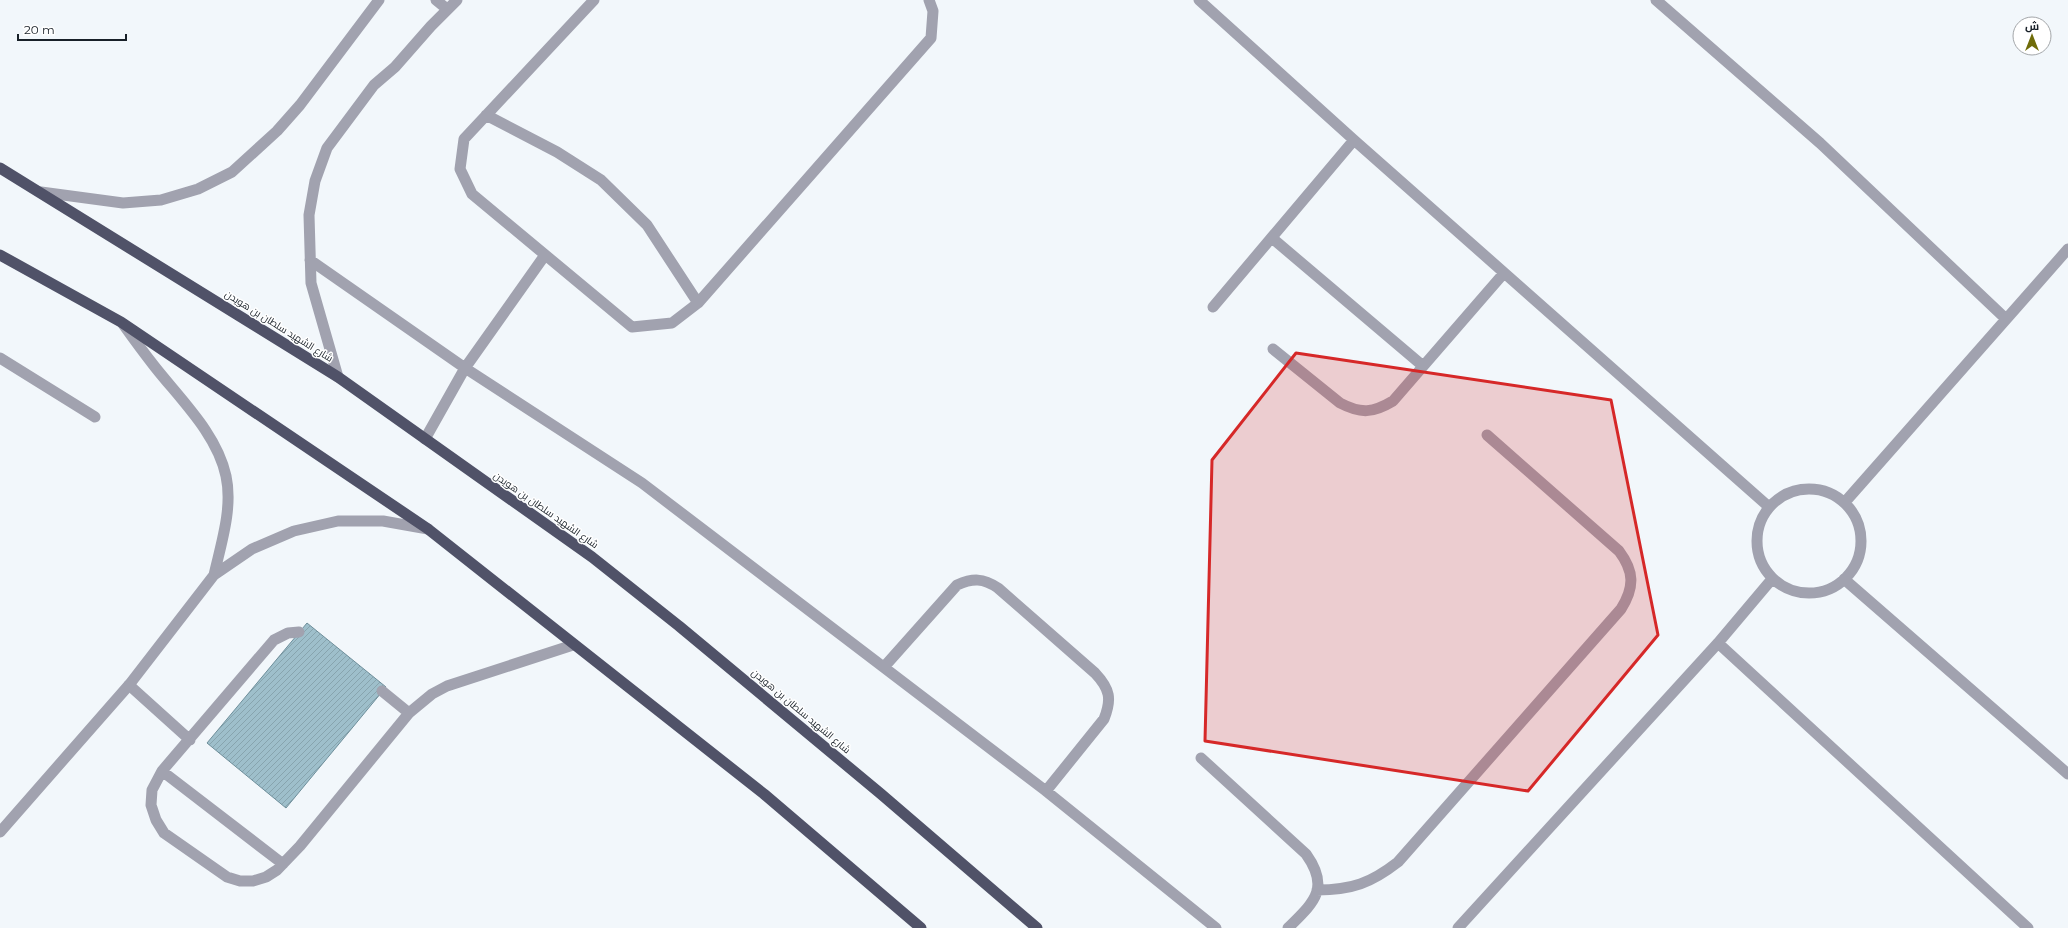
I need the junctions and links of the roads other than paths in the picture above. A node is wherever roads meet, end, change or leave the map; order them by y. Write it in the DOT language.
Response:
graph roads {
  1 [pos="379,0"];
  2 [pos="436,0"];
  3 [pos="457,0"];
  4 [pos="594,0"];
  5 [pos="929,0"];
  6 [pos="1199,0"];
  7 [pos="1656,0"];
  8 [pos="447,9"];
  9 [pos="486,115"];
  10 [pos="1354,140"];
  11 [pos="0,168"];
  12 [pos="41,192"];
  13 [pos="1272,238"];
  14 [pos="2068,249"];
  15 [pos="0,255"];
  16 [pos="546,255"];
  17 [pos="310,260"];
  18 [pos="1504,273"];
  19 [pos="698,302"];
  20 [pos="1213,307"];
  21 [pos="2006,319"];
  22 [pos="121,322"];
  23 [pos="1273,349"];
  24 [pos="0,358"];
  25 [pos="1423,366"];
  26 [pos="465,368"];
  27 [pos="338,377"];
  28 [pos="95,417"];
  29 [pos="1487,435"];
  30 [pos="425,440"];
  31 [pos="1845,502"];
  32 [pos="1768,506"];
  33 [pos="428,529"];
  34 [pos="214,575"];
  35 [pos="1772,579"];
  36 [pos="1844,579"];
  37 [pos="299,632"];
  38 [pos="1718,643"];
  39 [pos="573,645"];
  40 [pos="884,667"];
  41 [pos="129,685"];
  42 [pos="382,691"];
  43 [pos="409,713"];
  44 [pos="190,740"];
  45 [pos="1201,758"];
  46 [pos="162,771"];
  47 [pos="2068,774"];
  48 [pos="1046,791"];
  49 [pos="0,832"];
  50 [pos="283,864"];
  51 [pos="1317,890"];
  52 [pos="921,928"];
  53 [pos="1036,928"];
  54 [pos="1216,928"];
  55 [pos="1288,928"];
  56 [pos="1458,928"];
  57 [pos="2028,928"];
  1 -- 12 [label="street"];
  2 -- 8 [label="street"];
  3 -- 8 [label="street"];
  4 -- 9 [label="street"];
  5 -- 19 [label="street"];
  6 -- 10 [label="street"];
  7 -- 21 [label="street"];
  8 -- 17 [label="street"];
  9 -- 16 [label="street"];
  9 -- 19 [label="street"];
  10 -- 13 [label="street"];
  10 -- 18 [label="street"];
  11 -- 12 [label="highway, شارع الشهيد سلطان بن هويدن"];
  12 -- 27 [label="highway, شارع الشهيد سلطان بن هويدن"];
  13 -- 20 [label="street"];
  13 -- 25 [label="street"];
  14 -- 21 [label="street"];
  15 -- 22 [label="highway"];
  16 -- 19 [label="street"];
  16 -- 26 [label="street"];
  17 -- 26 [label="street"];
  17 -- 27 [label="street"];
  18 -- 25 [label="street"];
  18 -- 32 [label="street"];
  21 -- 31 [label="street"];
  22 -- 33 [label="highway"];
  22 -- 34 [label="street"];
  23 -- 25 [label="street"];
  24 -- 28 [label="street"];
  26 -- 30 [label="street"];
  26 -- 40 [label="street"];
  27 -- 30 [label="highway, شارع الشهيد سلطان بن هويدن"];
  29 -- 51 [label="street"];
  30 -- 53 [label="highway, شارع الشهيد سلطان بن هويدن"];
  31 -- 32 [label="street"];
  31 -- 36 [label="street"];
  32 -- 35 [label="street"];
  33 -- 34 [label="street"];
  33 -- 39 [label="highway"];
  34 -- 41 [label="street"];
  35 -- 36 [label="street"];
  35 -- 38 [label="street"];
  36 -- 47 [label="street"];
  37 -- 44 [label="street"];
  38 -- 56 [label="street"];
  38 -- 57 [label="street"];
  39 -- 43 [label="street"];
  39 -- 52 [label="highway"];
  40 -- 48 [label="street"];
  40 -- 48 [label="street"];
  41 -- 44 [label="street"];
  41 -- 49 [label="street"];
  42 -- 43 [label="street"];
  43 -- 50 [label="street"];
  44 -- 46 [label="street"];
  45 -- 51 [label="street"];
  46 -- 50 [label="street"];
  46 -- 50 [label="street"];
  48 -- 54 [label="street"];
  51 -- 55 [label="street"];
}
